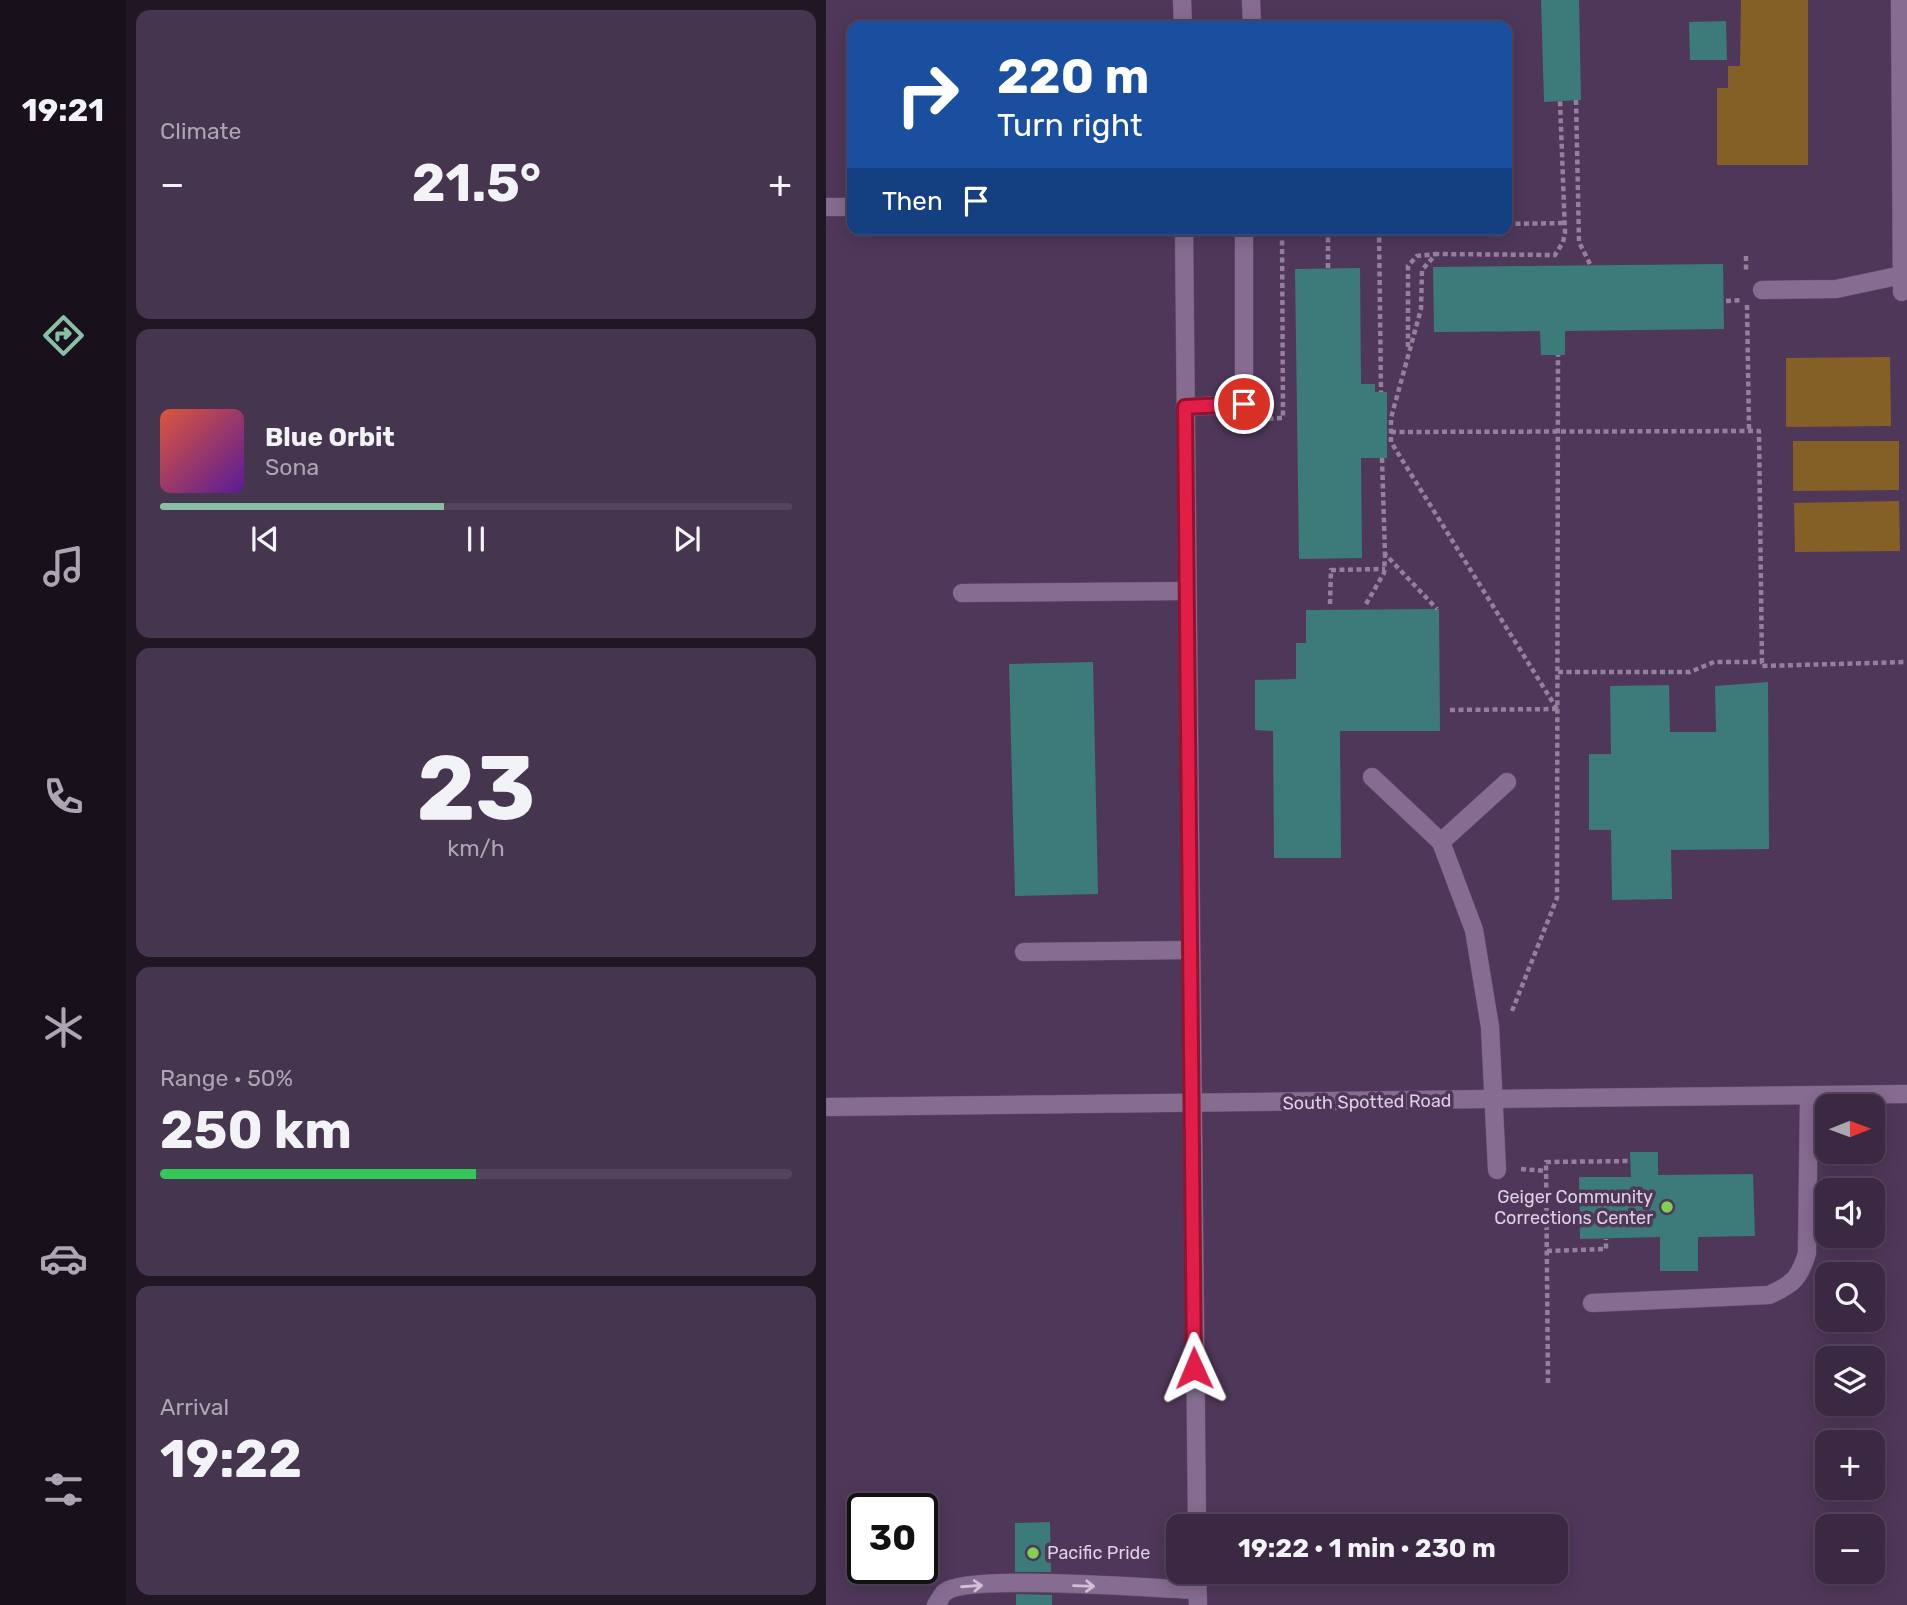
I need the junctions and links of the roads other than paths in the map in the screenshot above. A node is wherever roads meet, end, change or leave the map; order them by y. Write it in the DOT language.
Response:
graph roads {
  1 [pos="1182,0"];
  2 [pos="1251,0"];
  3 [pos="1900,0"];
  4 [pos="1182,21"];
  5 [pos="1252,21"];
  6 [pos="826,207"];
  7 [pos="847,207"];
  8 [pos="1184,235"];
  9 [pos="1244,235"];
  10 [pos="1904,286"];
  11 [pos="1752,293"];
  12 [pos="1185,407"];
  13 [pos="1187,591"];
  14 [pos="962,593"];
  15 [pos="1372,777"];
  16 [pos="1507,782"];
  17 [pos="1441,842"];
  18 [pos="1190,950"];
  19 [pos="1024,952"];
  20 [pos="1907,1094"];
  21 [pos="1808,1096"];
  22 [pos="1492,1100"];
  23 [pos="1191,1105"];
  24 [pos="826,1107"];
  25 [pos="1504,1167"];
  26 [pos="1592,1303"];
  27 [pos="1197,1514"];
  28 [pos="1198,1598"];
  29 [pos="936,1605"];
  1 -- 4 [label="street"];
  2 -- 5 [label="street"];
  3 -- 10 [label="street"];
  6 -- 7 [label="street"];
  8 -- 12 [label="street"];
  9 -- 12 [label="street"];
  10 -- 11 [label="street"];
  12 -- 13 [label="street"];
  13 -- 14 [label="street"];
  13 -- 18 [label="street"];
  15 -- 17 [label="street"];
  16 -- 17 [label="street"];
  17 -- 22 [label="street"];
  18 -- 19 [label="street"];
  18 -- 23 [label="street"];
  20 -- 21 [label="street, South Spotted Road"];
  21 -- 22 [label="street, South Spotted Road"];
  21 -- 26 [label="street"];
  22 -- 23 [label="street, South Spotted Road"];
  22 -- 25 [label="street"];
  23 -- 24 [label="street, South Spotted Road"];
  23 -- 27 [label="street"];
  29 -- 28 [label="street, one-way"];
}
